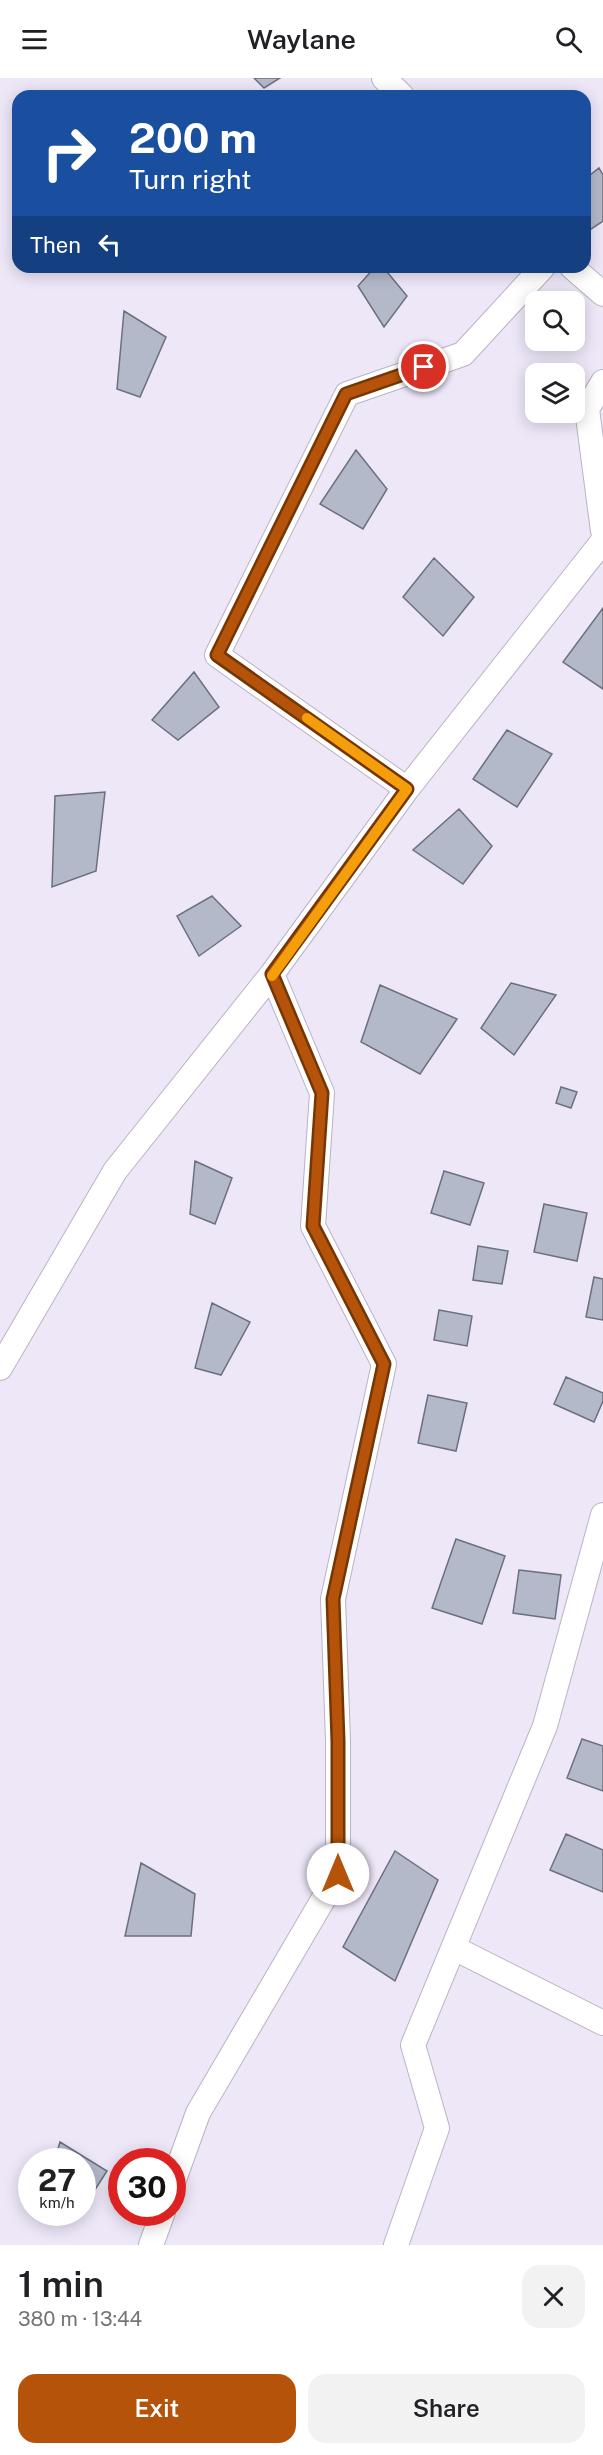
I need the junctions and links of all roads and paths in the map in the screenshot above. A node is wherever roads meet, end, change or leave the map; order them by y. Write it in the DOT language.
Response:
graph roads {
  1 [pos="384,78"];
  2 [pos="396,90"];
  3 [pos="537,273"];
  4 [pos="579,273"];
  5 [pos="603,294"];
  6 [pos="603,382"];
  7 [pos="603,531"];
  8 [pos="603,541"];
  9 [pos="407,789"];
  10 [pos="272,974"];
  11 [pos="0,1368"];
  12 [pos="603,1515"];
  13 [pos="454,1948"];
  14 [pos="603,2023"];
  15 [pos="185,2148"];
  16 [pos="158,2226"];
  17 [pos="151,2245"];
  18 [pos="396,2245"];
  1 -- 2 [label="street"];
  3 -- 9 [label="street"];
  4 -- 5 [label="street"];
  6 -- 7 [label="street"];
  8 -- 9 [label="street"];
  9 -- 10 [label="street"];
  10 -- 11 [label="street"];
  10 -- 15 [label="street"];
  12 -- 13 [label="street"];
  13 -- 14 [label="street"];
  13 -- 18 [label="street"];
  16 -- 17 [label="street"];
}
